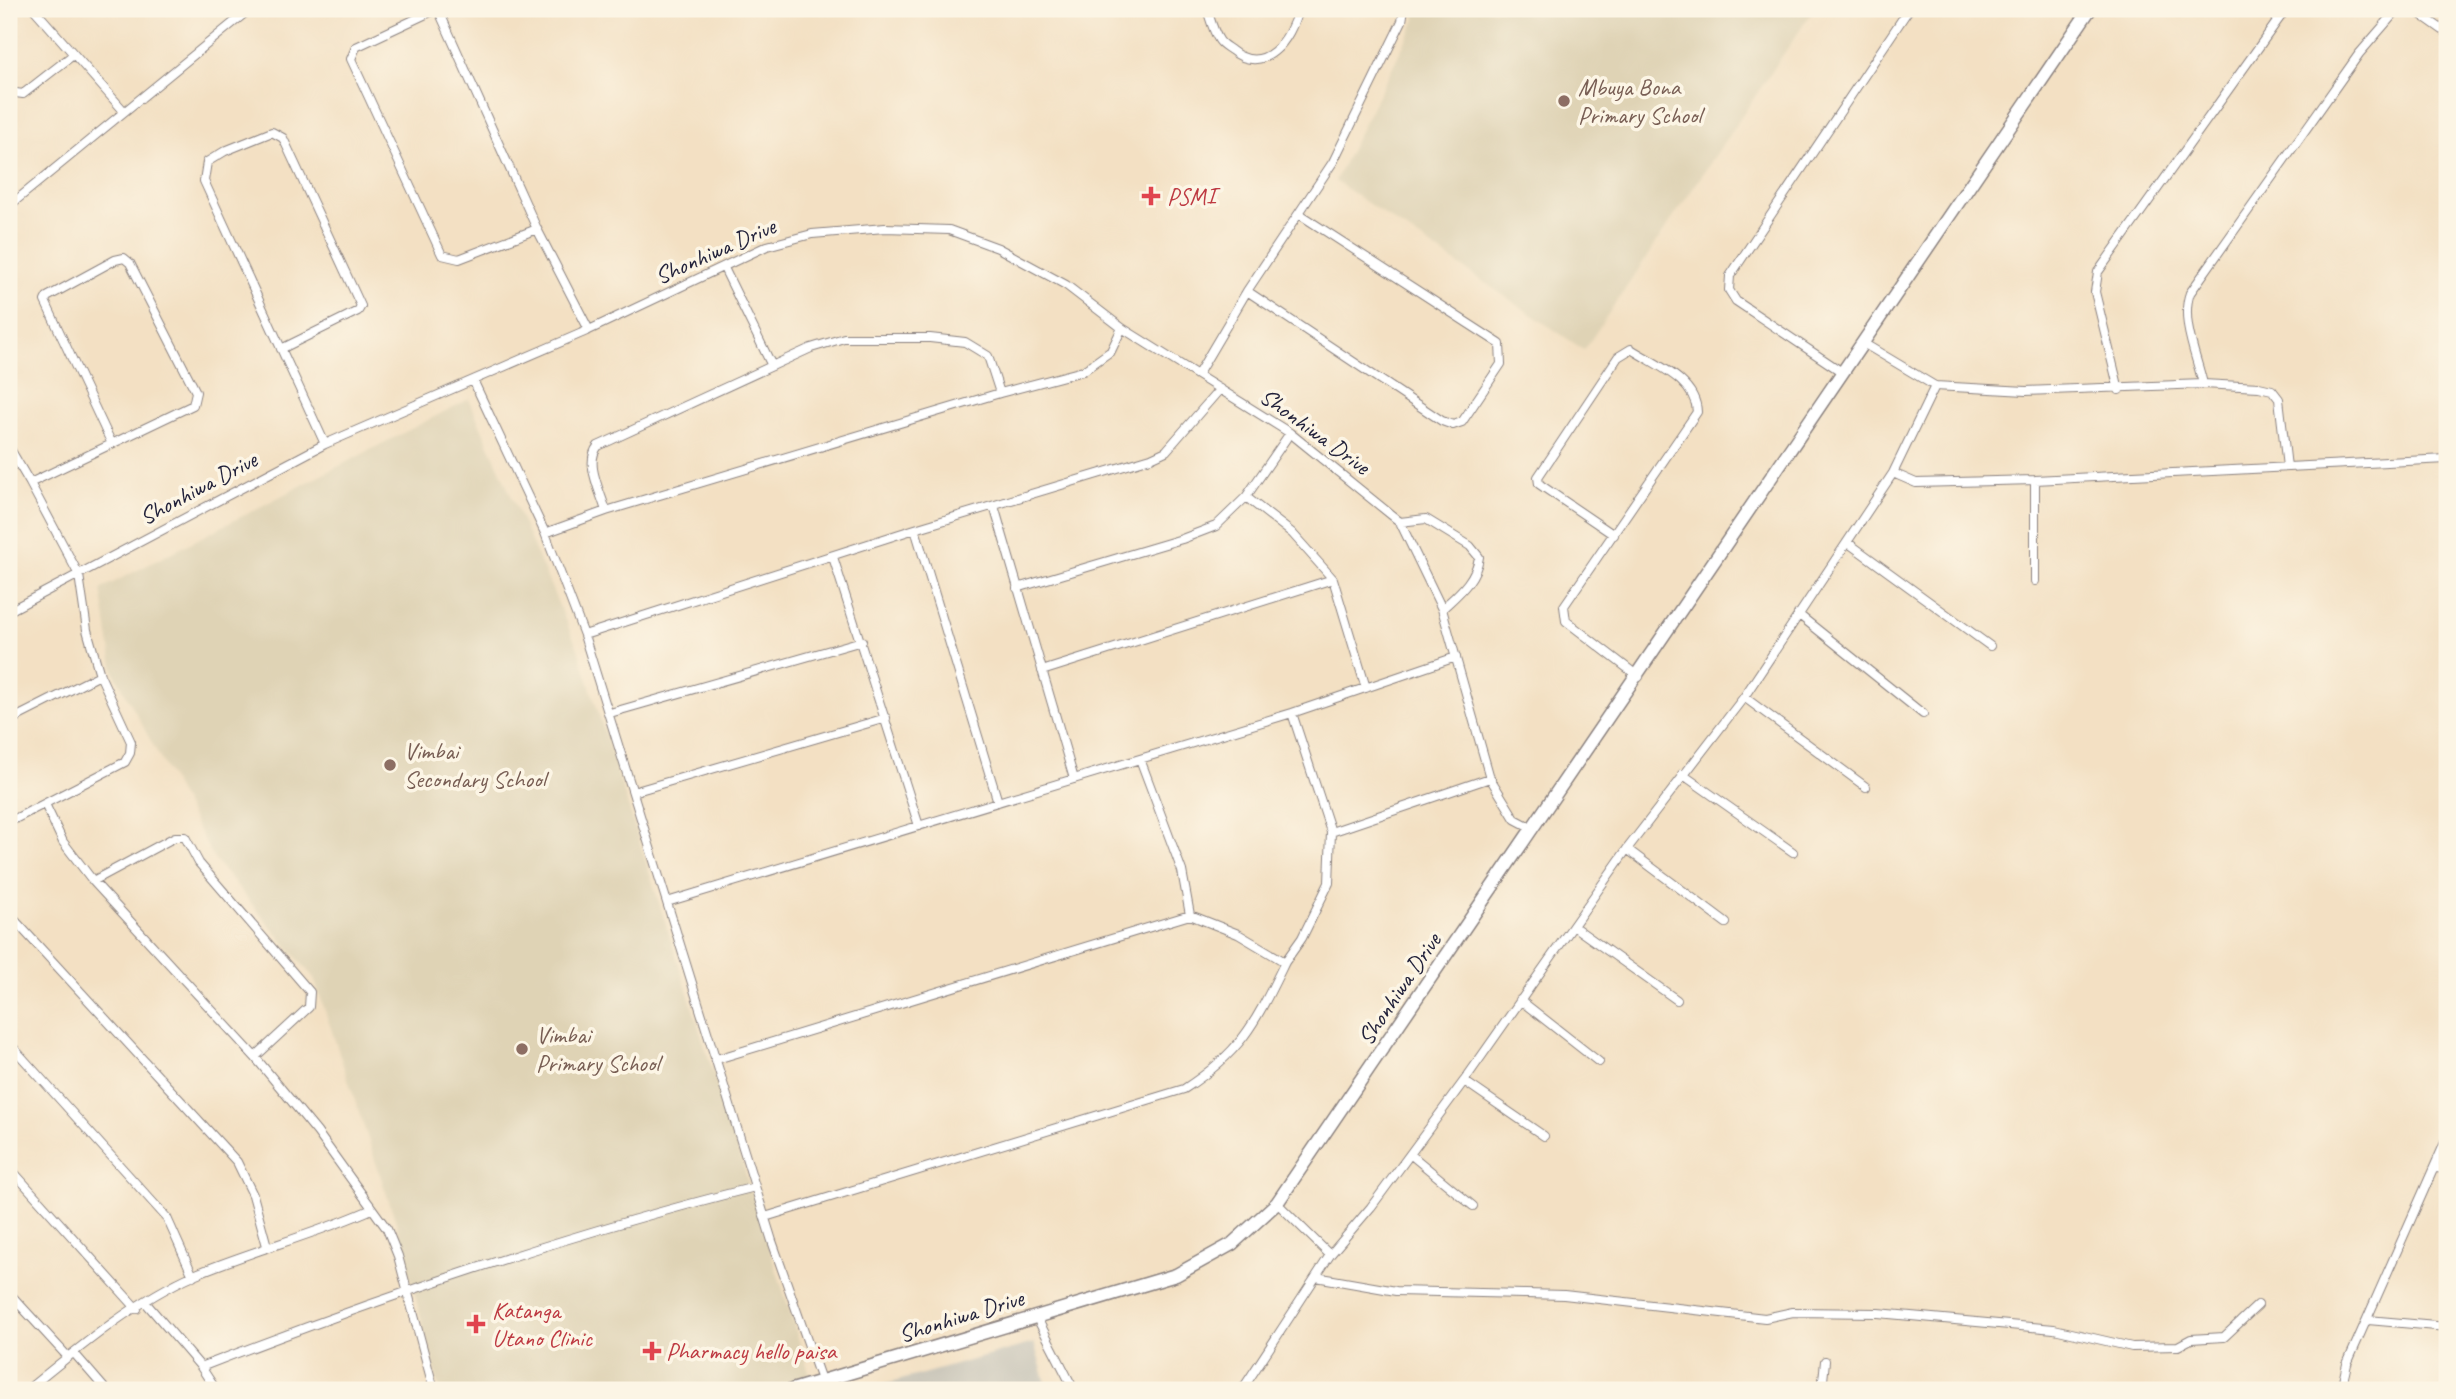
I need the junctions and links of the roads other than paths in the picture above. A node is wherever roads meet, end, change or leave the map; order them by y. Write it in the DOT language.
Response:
graph roads {
  1 [pos="34,9"];
  2 [pos="438,9"];
  3 [pos="1207,9"];
  4 [pos="1298,9"];
  5 [pos="1404,9"];
  6 [pos="1909,9"];
  7 [pos="2090,9"];
  8 [pos="2286,9"];
  9 [pos="2398,9"];
  10 [pos="2413,9"];
  11 [pos="243,10"];
  12 [pos="2447,33"];
  13 [pos="73,55"];
  14 [pos="9,92"];
  15 [pos="123,110"];
  16 [pos="9,206"];
  17 [pos="1299,214"];
  18 [pos="537,229"];
  19 [pos="724,268"];
  20 [pos="1247,291"];
  21 [pos="1122,328"];
  22 [pos="589,330"];
  23 [pos="1863,343"];
  24 [pos="281,349"];
  25 [pos="772,366"];
  26 [pos="1842,372"];
  27 [pos="1198,374"];
  28 [pos="473,380"];
  29 [pos="2203,384"];
  30 [pos="1935,386"];
  31 [pos="1220,389"];
  32 [pos="2119,390"];
  33 [pos="1000,393"];
  34 [pos="1290,433"];
  35 [pos="111,442"];
  36 [pos="325,444"];
  37 [pos="9,447"];
  38 [pos="2447,459"];
  39 [pos="2287,467"];
  40 [pos="1893,473"];
  41 [pos="2035,480"];
  42 [pos="30,484"];
  43 [pos="1246,497"];
  44 [pos="994,506"];
  45 [pos="606,511"];
  46 [pos="1400,522"];
  47 [pos="915,529"];
  48 [pos="545,533"];
  49 [pos="1614,535"];
  50 [pos="1847,542"];
  51 [pos="833,557"];
  52 [pos="79,575"];
  53 [pos="1333,579"];
  54 [pos="2035,581"];
  55 [pos="1017,588"];
  56 [pos="1442,609"];
  57 [pos="9,611"];
  58 [pos="1798,614"];
  59 [pos="584,635"];
  60 [pos="862,641"];
  61 [pos="1990,646"];
  62 [pos="1456,657"];
  63 [pos="1042,671"];
  64 [pos="100,675"];
  65 [pos="1639,677"];
  66 [pos="1366,688"];
  67 [pos="1744,696"];
  68 [pos="610,713"];
  69 [pos="1292,713"];
  70 [pos="1923,714"];
  71 [pos="886,719"];
  72 [pos="9,721"];
  73 [pos="1140,759"];
  74 [pos="1682,774"];
  75 [pos="1490,778"];
  76 [pos="1074,779"];
  77 [pos="1866,787"];
  78 [pos="633,792"];
  79 [pos="998,802"];
  80 [pos="45,804"];
  81 [pos="9,822"];
  82 [pos="919,826"];
  83 [pos="1534,829"];
  84 [pos="1331,832"];
  85 [pos="1627,849"];
  86 [pos="1793,852"];
  87 [pos="93,881"];
  88 [pos="667,902"];
  89 [pos="9,914"];
  90 [pos="1189,915"];
  91 [pos="1726,923"];
  92 [pos="1573,926"];
  93 [pos="1285,961"];
  94 [pos="1520,1000"];
  95 [pos="1676,1000"];
  96 [pos="9,1043"];
  97 [pos="255,1057"];
  98 [pos="717,1059"];
  99 [pos="1599,1062"];
  100 [pos="1464,1082"];
  101 [pos="1544,1136"];
  102 [pos="2447,1138"];
  103 [pos="1410,1154"];
  104 [pos="9,1167"];
  105 [pos="2435,1168"];
  106 [pos="2447,1169"];
  107 [pos="755,1186"];
  108 [pos="1278,1203"];
  109 [pos="1473,1206"];
  110 [pos="373,1209"];
  111 [pos="765,1217"];
  112 [pos="267,1246"];
  113 [pos="1330,1255"];
  114 [pos="193,1276"];
  115 [pos="1317,1277"];
  116 [pos="405,1291"];
  117 [pos="9,1293"];
  118 [pos="146,1303"];
  119 [pos="2258,1304"];
  120 [pos="137,1309"];
  121 [pos="1036,1315"];
  122 [pos="2368,1320"];
  123 [pos="2447,1327"];
  124 [pos="71,1355"];
  125 [pos="1825,1361"];
  126 [pos="201,1367"];
  127 [pos="821,1380"];
  128 [pos="27,1390"];
  129 [pos="106,1390"];
  130 [pos="216,1390"];
  131 [pos="434,1390"];
  132 [pos="792,1390"];
  133 [pos="1074,1390"];
  134 [pos="1242,1390"];
  135 [pos="1822,1390"];
  136 [pos="2341,1390"];
  1 -- 13 [label="street"];
  2 -- 18 [label="street"];
  2 -- 18 [label="street"];
  3 -- 4 [label="street"];
  5 -- 17 [label="street"];
  6 -- 26 [label="street"];
  7 -- 23 [label="street"];
  8 -- 32 [label="street"];
  9 -- 29 [label="street"];
  10 -- 12 [label="street"];
  11 -- 15 [label="street"];
  13 -- 14 [label="street"];
  13 -- 15 [label="street"];
  15 -- 16 [label="street"];
  17 -- 20 [label="street"];
  17 -- 20 [label="street"];
  18 -- 22 [label="street"];
  19 -- 21 [label="street, Shonhiwa Drive"];
  19 -- 22 [label="street, Shonhiwa Drive"];
  19 -- 25 [label="street"];
  20 -- 27 [label="street"];
  21 -- 27 [label="street, Shonhiwa Drive"];
  21 -- 33 [label="street"];
  22 -- 28 [label="street, Shonhiwa Drive"];
  23 -- 26 [label="street"];
  23 -- 30 [label="street"];
  24 -- 24 [label="street"];
  24 -- 36 [label="street"];
  25 -- 33 [label="street"];
  25 -- 45 [label="street"];
  26 -- 65 [label="street"];
  27 -- 31 [label="street, Shonhiwa Drive"];
  28 -- 36 [label="street, Shonhiwa Drive"];
  28 -- 48 [label="street"];
  29 -- 32 [label="street"];
  29 -- 39 [label="street"];
  30 -- 32 [label="street"];
  30 -- 40 [label="street"];
  31 -- 34 [label="street, Shonhiwa Drive"];
  31 -- 44 [label="street"];
  33 -- 45 [label="street"];
  34 -- 43 [label="street"];
  34 -- 46 [label="street, Shonhiwa Drive"];
  35 -- 35 [label="street"];
  35 -- 42 [label="street"];
  36 -- 52 [label="street, Shonhiwa Drive"];
  37 -- 42 [label="street"];
  38 -- 39 [label="street"];
  39 -- 41 [label="street"];
  40 -- 41 [label="street"];
  40 -- 50 [label="street"];
  41 -- 54 [label="street"];
  42 -- 52 [label="street"];
  43 -- 53 [label="street"];
  43 -- 55 [label="street"];
  44 -- 47 [label="street"];
  44 -- 55 [label="street"];
  45 -- 48 [label="street"];
  46 -- 56 [label="street, Shonhiwa Drive"];
  46 -- 56 [label="street"];
  47 -- 51 [label="street"];
  47 -- 79 [label="street"];
  48 -- 59 [label="street"];
  49 -- 49 [label="street"];
  49 -- 65 [label="street"];
  50 -- 58 [label="street"];
  50 -- 61 [label="street"];
  51 -- 59 [label="street"];
  51 -- 60 [label="street"];
  52 -- 57 [label="street, Shonhiwa Drive"];
  52 -- 64 [label="street"];
  53 -- 63 [label="street"];
  53 -- 66 [label="street"];
  55 -- 63 [label="street"];
  56 -- 62 [label="street, Shonhiwa Drive"];
  58 -- 67 [label="street"];
  58 -- 70 [label="street"];
  59 -- 68 [label="street"];
  60 -- 68 [label="street"];
  60 -- 71 [label="street"];
  62 -- 66 [label="street"];
  62 -- 75 [label="street, Shonhiwa Drive"];
  63 -- 76 [label="street"];
  64 -- 72 [label="street"];
  64 -- 80 [label="street"];
  65 -- 83 [label="street"];
  66 -- 69 [label="street"];
  67 -- 74 [label="street"];
  67 -- 77 [label="street"];
  68 -- 78 [label="street"];
  69 -- 73 [label="street"];
  69 -- 84 [label="street"];
  71 -- 78 [label="street"];
  71 -- 82 [label="street"];
  73 -- 76 [label="street"];
  73 -- 90 [label="street"];
  74 -- 85 [label="street"];
  74 -- 86 [label="street"];
  75 -- 83 [label="street, Shonhiwa Drive"];
  75 -- 84 [label="street"];
  76 -- 79 [label="street"];
  78 -- 88 [label="street"];
  79 -- 82 [label="street"];
  80 -- 81 [label="street"];
  80 -- 87 [label="street"];
  82 -- 88 [label="street"];
  83 -- 108 [label="street, Shonhiwa Drive"];
  84 -- 93 [label="street"];
  85 -- 91 [label="street"];
  85 -- 92 [label="street"];
  87 -- 97 [label="street"];
  87 -- 97 [label="street"];
  88 -- 98 [label="street"];
  89 -- 112 [label="street"];
  90 -- 93 [label="street"];
  90 -- 98 [label="street"];
  92 -- 94 [label="street"];
  92 -- 95 [label="street"];
  93 -- 111 [label="street"];
  94 -- 99 [label="street"];
  94 -- 100 [label="street"];
  96 -- 114 [label="street"];
  97 -- 110 [label="street"];
  98 -- 107 [label="street"];
  100 -- 101 [label="street"];
  100 -- 103 [label="street"];
  102 -- 105 [label="street"];
  103 -- 109 [label="street"];
  103 -- 113 [label="street"];
  104 -- 120 [label="street"];
  105 -- 106 [label="street"];
  105 -- 122 [label="street"];
  107 -- 111 [label="street"];
  107 -- 116 [label="street"];
  108 -- 113 [label="street"];
  108 -- 121 [label="street, Shonhiwa Drive"];
  110 -- 112 [label="street"];
  110 -- 116 [label="street"];
  111 -- 127 [label="street"];
  112 -- 114 [label="street"];
  113 -- 115 [label="street"];
  114 -- 118 [label="street"];
  115 -- 119 [label="street"];
  115 -- 134 [label="street"];
  116 -- 126 [label="street"];
  116 -- 131 [label="street"];
  117 -- 124 [label="street"];
  118 -- 120 [label="street"];
  118 -- 126 [label="street"];
  120 -- 124 [label="street"];
  121 -- 127 [label="street, Shonhiwa Drive"];
  121 -- 133 [label="street"];
  122 -- 123 [label="street"];
  122 -- 136 [label="street"];
  124 -- 128 [label="street"];
  124 -- 129 [label="street"];
  125 -- 135 [label="street"];
  126 -- 130 [label="street"];
  127 -- 132 [label="street, Shonhiwa Drive"];
}
